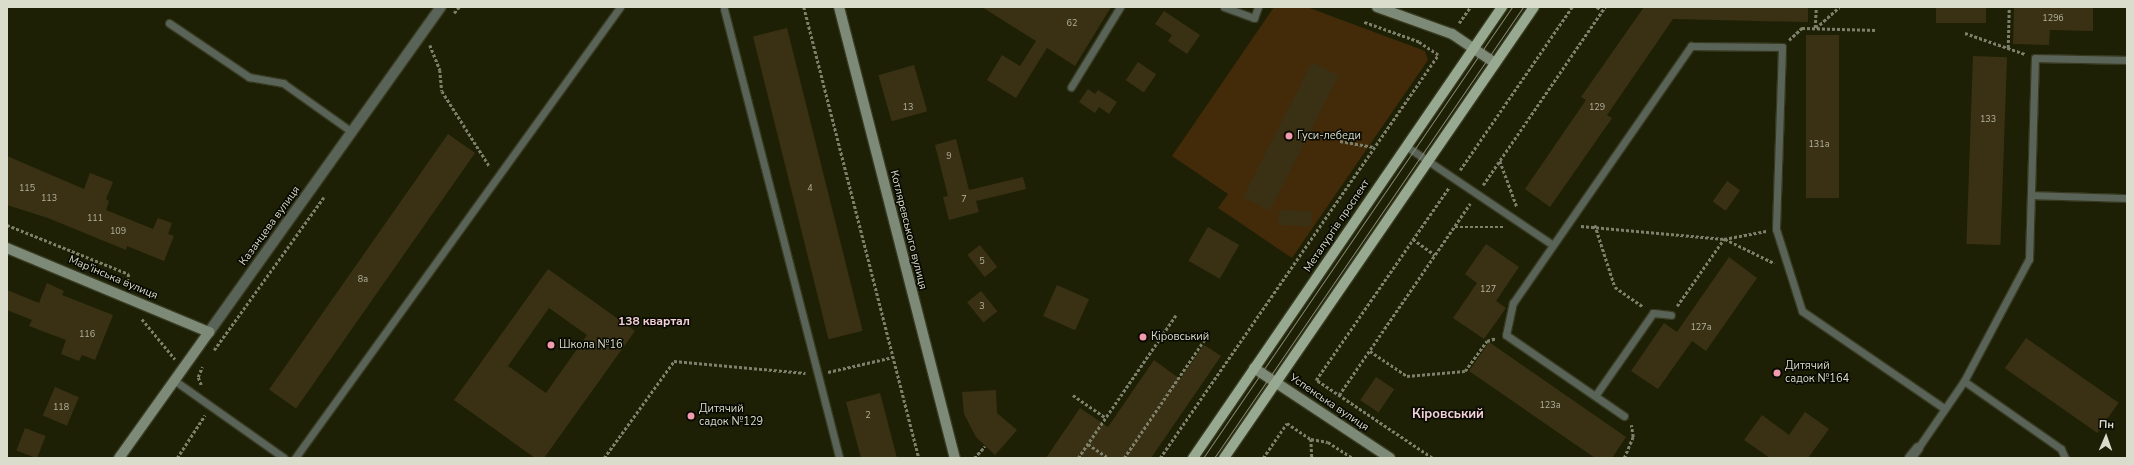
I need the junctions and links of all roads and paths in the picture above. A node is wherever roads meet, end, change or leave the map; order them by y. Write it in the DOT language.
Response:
graph roads {
  1 [pos="441,7"];
  2 [pos="458,7"];
  3 [pos="620,7"];
  4 [pos="804,7"];
  5 [pos="839,7"];
  6 [pos="1120,7"];
  7 [pos="1224,7"];
  8 [pos="1258,7"];
  9 [pos="1377,7"];
  10 [pos="1470,7"];
  11 [pos="1502,7"];
  12 [pos="1534,7"];
  13 [pos="1572,7"];
  14 [pos="1597,7"];
  15 [pos="1605,7"];
  16 [pos="1816,7"];
  17 [pos="1839,7"];
  18 [pos="2010,7"];
  19 [pos="725,8"];
  20 [pos="1603,11"];
  21 [pos="449,20"];
  22 [pos="1363,22"];
  23 [pos="169,23"];
  24 [pos="1459,23"];
  25 [pos="1816,28"];
  26 [pos="1877,30"];
  27 [pos="1965,33"];
  28 [pos="434,41"];
  29 [pos="430,45"];
  30 [pos="1782,47"];
  31 [pos="1473,48"];
  32 [pos="2008,48"];
  33 [pos="426,52"];
  34 [pos="2035,58"];
  35 [pos="2127,60"];
  36 [pos="1495,63"];
  37 [pos="1071,88"];
  38 [pos="352,132"];
  39 [pos="1340,141"];
  40 [pos="1406,146"];
  41 [pos="1373,147"];
  42 [pos="1428,161"];
  43 [pos="1500,161"];
  44 [pos="497,177"];
  45 [pos="1454,179"];
  46 [pos="326,193"];
  47 [pos="1477,194"];
  48 [pos="2031,196"];
  49 [pos="2127,198"];
  50 [pos="1466,211"];
  51 [pos="7,225"];
  52 [pos="1525,226"];
  53 [pos="1454,227"];
  54 [pos="1776,229"];
  55 [pos="1724,239"];
  56 [pos="1413,240"];
  57 [pos="1553,246"];
  58 [pos="7,248"];
  59 [pos="1435,255"];
  60 [pos="1789,270"];
  61 [pos="126,296"];
  62 [pos="1637,302"];
  63 [pos="1176,314"];
  64 [pos="139,315"];
  65 [pos="1671,315"];
  66 [pos="209,332"];
  67 [pos="1207,336"];
  68 [pos="1487,341"];
  69 [pos="1370,351"];
  70 [pos="209,357"];
  71 [pos="894,357"];
  72 [pos="175,359"];
  73 [pos="205,363"];
  74 [pos="1254,368"];
  75 [pos="818,374"];
  76 [pos="175,381"];
  77 [pos="1964,381"];
  78 [pos="1276,382"];
  79 [pos="206,390"];
  80 [pos="1073,395"];
  81 [pos="1339,395"];
  82 [pos="1595,396"];
  83 [pos="1945,409"];
  84 [pos="205,415"];
  85 [pos="1624,416"];
  86 [pos="1106,418"];
  87 [pos="1311,439"];
  88 [pos="1088,444"];
  89 [pos="985,446"];
  90 [pos="1918,448"];
  91 [pos="119,458"];
  92 [pos="177,458"];
  93 [pos="284,458"];
  94 [pos="295,458"];
  95 [pos="604,458"];
  96 [pos="839,458"];
  97 [pos="919,458"];
  98 [pos="955,458"];
  99 [pos="974,458"];
  100 [pos="1078,458"];
  101 [pos="1109,458"];
  102 [pos="1124,458"];
  103 [pos="1160,458"];
  104 [pos="1192,458"];
  105 [pos="1224,458"];
  106 [pos="1263,458"];
  107 [pos="1312,458"];
  108 [pos="1353,458"];
  109 [pos="1390,458"];
  110 [pos="1432,458"];
  111 [pos="1624,458"];
  112 [pos="1910,458"];
  113 [pos="2066,458"];
  1 -- 38 [label="street, Казанцева вулиця"];
  2 -- 21 [label="path"];
  3 -- 44 [label="lane"];
  4 -- 71 [label="path"];
  5 -- 98 [label="street, Котляревського вулиця"];
  6 -- 37 [label="lane"];
  7 -- 8 [label="lane"];
  9 -- 31 [label="street"];
  10 -- 24 [label="path"];
  11 -- 31 [label="main road, Металургів проспект"];
  12 -- 36 [label="main road"];
  13 -- 45 [label="path"];
  14 -- 20 [label="path"];
  15 -- 20 [label="path"];
  16 -- 25 [label="path"];
  17 -- 25 [label="path"];
  18 -- 32 [label="path"];
  19 -- 75 [label="lane"];
  20 -- 43 [label="path"];
  22 -- 41 [label="path"];
  23 -- 38 [label="lane"];
  25 -- 26 [label="path"];
  25 -- 30 [label="path"];
  27 -- 32 [label="path"];
  28 -- 29 [label="path"];
  29 -- 33 [label="path"];
  29 -- 44 [label="path"];
  30 -- 54 [label="lane"];
  30 -- 57 [label="lane"];
  31 -- 36 [label="street"];
  31 -- 40 [label="main road, Металургів проспект"];
  32 -- 34 [label="path"];
  34 -- 35 [label="lane"];
  34 -- 48 [label="lane"];
  36 -- 42 [label="main road"];
  38 -- 66 [label="street, Казанцева вулиця"];
  39 -- 41 [label="path"];
  40 -- 42 [label="lane"];
  40 -- 74 [label="main road, Металургів проспект"];
  41 -- 103 [label="path"];
  42 -- 45 [label="lane"];
  42 -- 78 [label="main road"];
  43 -- 47 [label="path"];
  43 -- 52 [label="path"];
  44 -- 94 [label="lane"];
  45 -- 47 [label="lane"];
  45 -- 56 [label="path"];
  46 -- 70 [label="path"];
  47 -- 52 [label="lane"];
  48 -- 49 [label="lane"];
  48 -- 77 [label="lane"];
  50 -- 53 [label="path"];
  51 -- 61 [label="path"];
  52 -- 53 [label="path"];
  52 -- 57 [label="lane"];
  53 -- 59 [label="path"];
  54 -- 55 [label="path"];
  54 -- 60 [label="lane"];
  55 -- 60 [label="path"];
  55 -- 62 [label="path"];
  55 -- 65 [label="path"];
  56 -- 59 [label="path"];
  56 -- 81 [label="path"];
  57 -- 82 [label="lane"];
  58 -- 61 [label="street, Мар'їнська вулиця"];
  59 -- 69 [label="path"];
  60 -- 83 [label="lane"];
  61 -- 66 [label="street, Мар'їнська вулиця"];
  63 -- 86 [label="path"];
  64 -- 72 [label="path"];
  65 -- 82 [label="lane"];
  66 -- 76 [label="street, Казанцева вулиця"];
  67 -- 102 [label="path"];
  68 -- 69 [label="path"];
  69 -- 81 [label="path"];
  71 -- 75 [label="path"];
  71 -- 97 [label="path"];
  73 -- 79 [label="path"];
  74 -- 78 [label="street, Успенська вулиця"];
  74 -- 104 [label="main road, Металургів проспект"];
  75 -- 95 [label="path"];
  75 -- 96 [label="lane"];
  76 -- 91 [label="street, Казанцева вулиця"];
  76 -- 93 [label="lane"];
  77 -- 83 [label="lane"];
  77 -- 113 [label="lane"];
  78 -- 105 [label="main road"];
  78 -- 109 [label="street, Успенська вулиця"];
  80 -- 86 [label="path"];
  81 -- 110 [label="path"];
  82 -- 85 [label="lane"];
  83 -- 90 [label="lane"];
  84 -- 92 [label="path"];
  85 -- 111 [label="path"];
  86 -- 88 [label="path"];
  87 -- 106 [label="path"];
  87 -- 107 [label="path"];
  87 -- 108 [label="path"];
  88 -- 100 [label="path"];
  88 -- 101 [label="path"];
  89 -- 99 [label="path"];
  90 -- 112 [label="street"];
}
